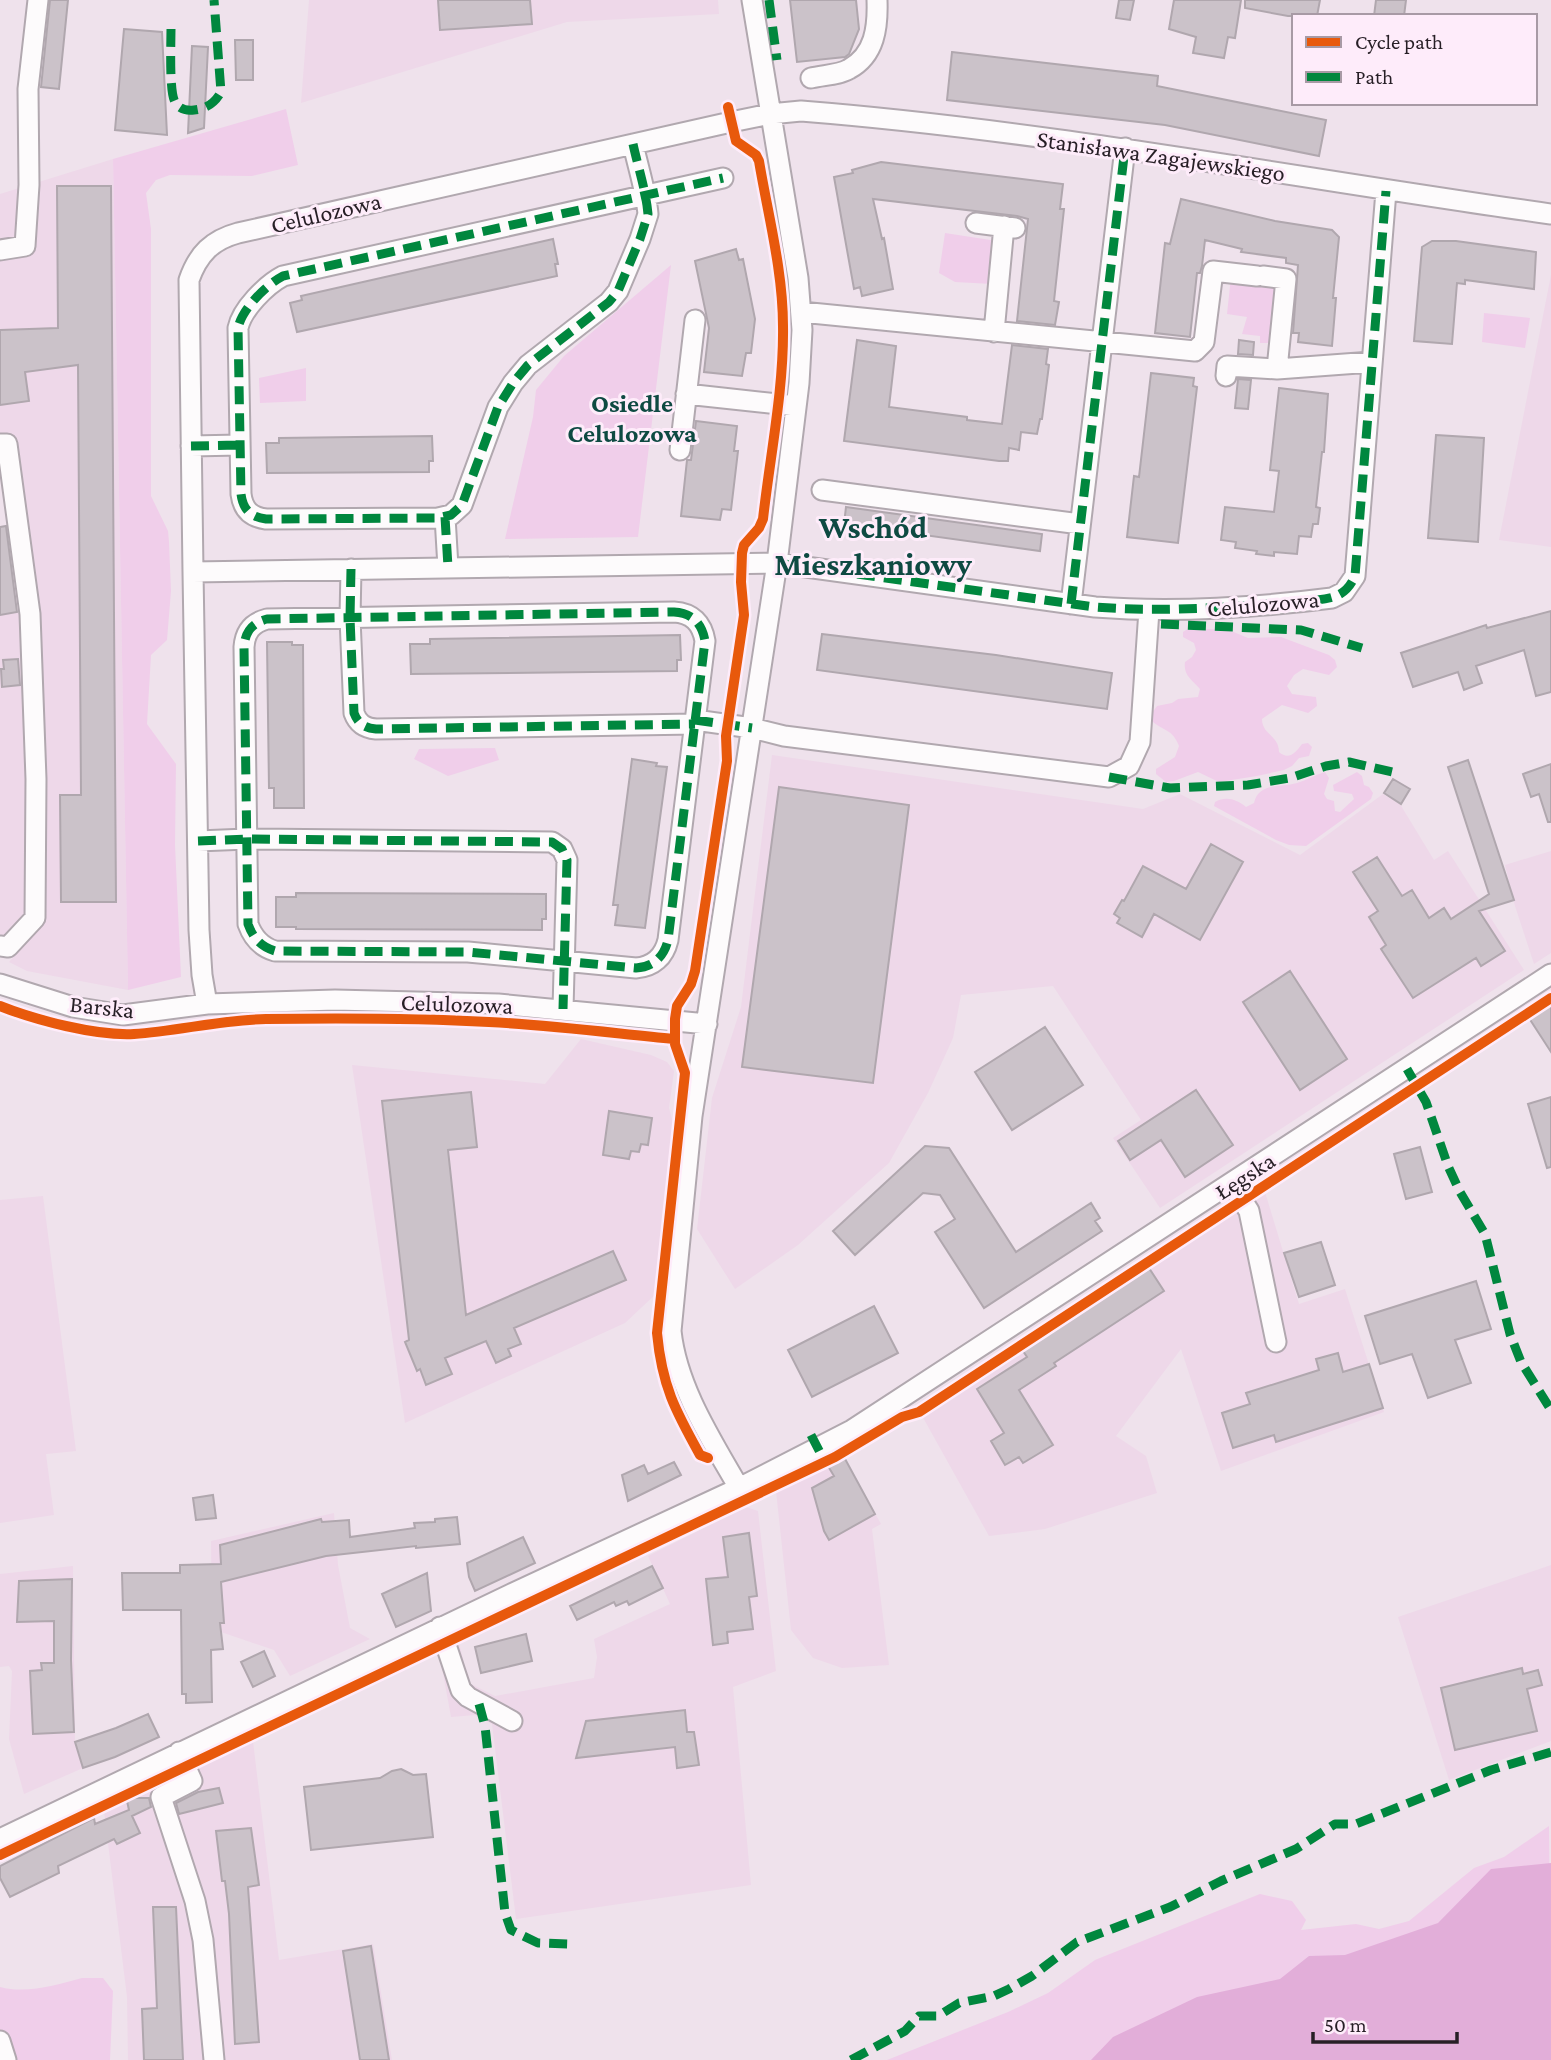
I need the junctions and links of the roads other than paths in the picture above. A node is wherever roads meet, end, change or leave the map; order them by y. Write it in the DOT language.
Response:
graph roads {
  1 [pos="38,0"];
  2 [pos="752,0"];
  3 [pos="877,0"];
  4 [pos="811,78"];
  5 [pos="770,114"];
  6 [pos="633,144"];
  7 [pos="1125,148"];
  8 [pos="723,178"];
  9 [pos="1385,191"];
  10 [pos="645,195"];
  11 [pos="1551,214"];
  12 [pos="976,223"];
  13 [pos="0,250"];
  14 [pos="801,312"];
  15 [pos="695,320"];
  16 [pos="994,332"];
  17 [pos="1102,343"];
  18 [pos="1372,362"];
  19 [pos="1277,369"];
  20 [pos="1226,376"];
  21 [pos="686,394"];
  22 [pos="796,406"];
  23 [pos="0,444"];
  24 [pos="240,445"];
  25 [pos="191,446"];
  26 [pos="680,450"];
  27 [pos="822,490"];
  28 [pos="445,517"];
  29 [pos="1080,524"];
  30 [pos="777,563"];
  31 [pos="448,567"];
  32 [pos="351,569"];
  33 [pos="193,572"];
  34 [pos="1070,604"];
  35 [pos="1149,610"];
  36 [pos="350,618"];
  37 [pos="695,722"];
  38 [pos="752,728"];
  39 [pos="247,839"];
  40 [pos="198,841"];
  41 [pos="0,946"];
  42 [pos="566,961"];
  43 [pos="1551,974"];
  44 [pos="0,984"];
  45 [pos="207,1004"];
  46 [pos="564,1009"];
  47 [pos="706,1024"];
  48 [pos="1231,1184"];
  49 [pos="1276,1342"];
  50 [pos="739,1488"];
  51 [pos="440,1628"];
  52 [pos="512,1721"];
  53 [pos="179,1752"];
  54 [pos="0,1839"];
  55 [pos="0,2041"];
  56 [pos="6,2060"];
  57 [pos="214,2060"];
  1 -- 13 [label="street"];
  2 -- 5 [label="street"];
  3 -- 4 [label="street"];
  5 -- 6 [label="street, Celulozowa"];
  5 -- 7 [label="street, Stanisława Zagajewskiego"];
  5 -- 14 [label="street"];
  6 -- 10 [label="street"];
  6 -- 25 [label="street, Celulozowa"];
  7 -- 9 [label="street, Stanisława Zagajewskiego"];
  7 -- 17 [label="street"];
  8 -- 10 [label="street"];
  9 -- 11 [label="street, Stanisława Zagajewskiego"];
  9 -- 18 [label="street, Celulozowa"];
  10 -- 24 [label="street"];
  10 -- 28 [label="street"];
  12 -- 16 [label="street"];
  14 -- 16 [label="street"];
  14 -- 22 [label="street"];
  15 -- 21 [label="street"];
  16 -- 17 [label="street"];
  17 -- 19 [label="street"];
  17 -- 29 [label="street"];
  18 -- 19 [label="street"];
  18 -- 35 [label="street, Celulozowa"];
  19 -- 20 [label="street"];
  21 -- 22 [label="street"];
  21 -- 26 [label="street"];
  22 -- 30 [label="street"];
  23 -- 41 [label="street"];
  24 -- 25 [label="street"];
  24 -- 28 [label="street"];
  25 -- 33 [label="street, Celulozowa"];
  27 -- 29 [label="street"];
  28 -- 31 [label="street"];
  29 -- 34 [label="street"];
  30 -- 31 [label="street, Celulozowa"];
  30 -- 34 [label="street, Celulozowa"];
  30 -- 38 [label="street"];
  31 -- 32 [label="street, Celulozowa"];
  32 -- 33 [label="street, Celulozowa"];
  32 -- 36 [label="street"];
  33 -- 40 [label="street, Celulozowa"];
  34 -- 35 [label="street, Celulozowa"];
  35 -- 38 [label="street"];
  36 -- 37 [label="street"];
  36 -- 37 [label="street"];
  36 -- 39 [label="street"];
  37 -- 38 [label="street"];
  37 -- 42 [label="street"];
  38 -- 47 [label="street"];
  39 -- 40 [label="street"];
  39 -- 42 [label="street"];
  39 -- 42 [label="street"];
  40 -- 45 [label="street, Celulozowa"];
  42 -- 46 [label="street"];
  43 -- 48 [label="street, Łęgska"];
  44 -- 45 [label="street, Barska"];
  45 -- 46 [label="street, Celulozowa"];
  46 -- 47 [label="street, Celulozowa"];
  47 -- 50 [label="street"];
  48 -- 49 [label="street"];
  48 -- 50 [label="street, Łęgska"];
  50 -- 51 [label="street, Łęgska"];
  51 -- 52 [label="street"];
  51 -- 53 [label="street, Łęgska"];
  53 -- 54 [label="street, Łęgska"];
  53 -- 57 [label="street"];
  55 -- 56 [label="street"];
}
